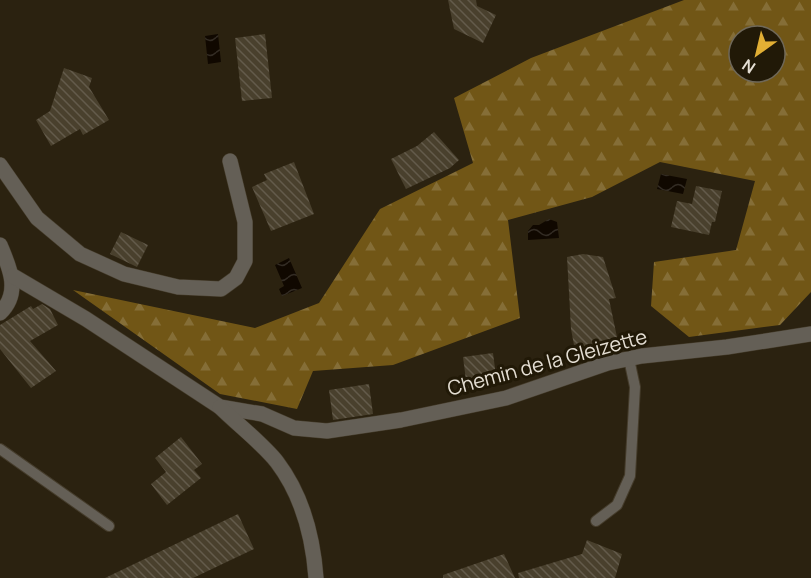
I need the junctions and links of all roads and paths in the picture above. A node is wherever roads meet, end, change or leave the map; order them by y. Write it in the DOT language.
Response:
graph roads {
  1 [pos="230,161"];
  2 [pos="0,165"];
  3 [pos="0,245"];
  4 [pos="13,276"];
  5 [pos="0,313"];
  6 [pos="811,334"];
  7 [pos="628,359"];
  8 [pos="220,407"];
  9 [pos="0,449"];
  10 [pos="596,521"];
  11 [pos="109,526"];
  12 [pos="316,578"];
  1 -- 2 [label="street"];
  3 -- 4 [label="street"];
  4 -- 5 [label="street"];
  4 -- 8 [label="street, Chemin de la Gleizette"];
  6 -- 7 [label="street, Chemin de la Gleizette"];
  7 -- 8 [label="street, Chemin de la Gleizette"];
  7 -- 10 [label="lane"];
  8 -- 12 [label="street"];
  9 -- 11 [label="lane"];
}
